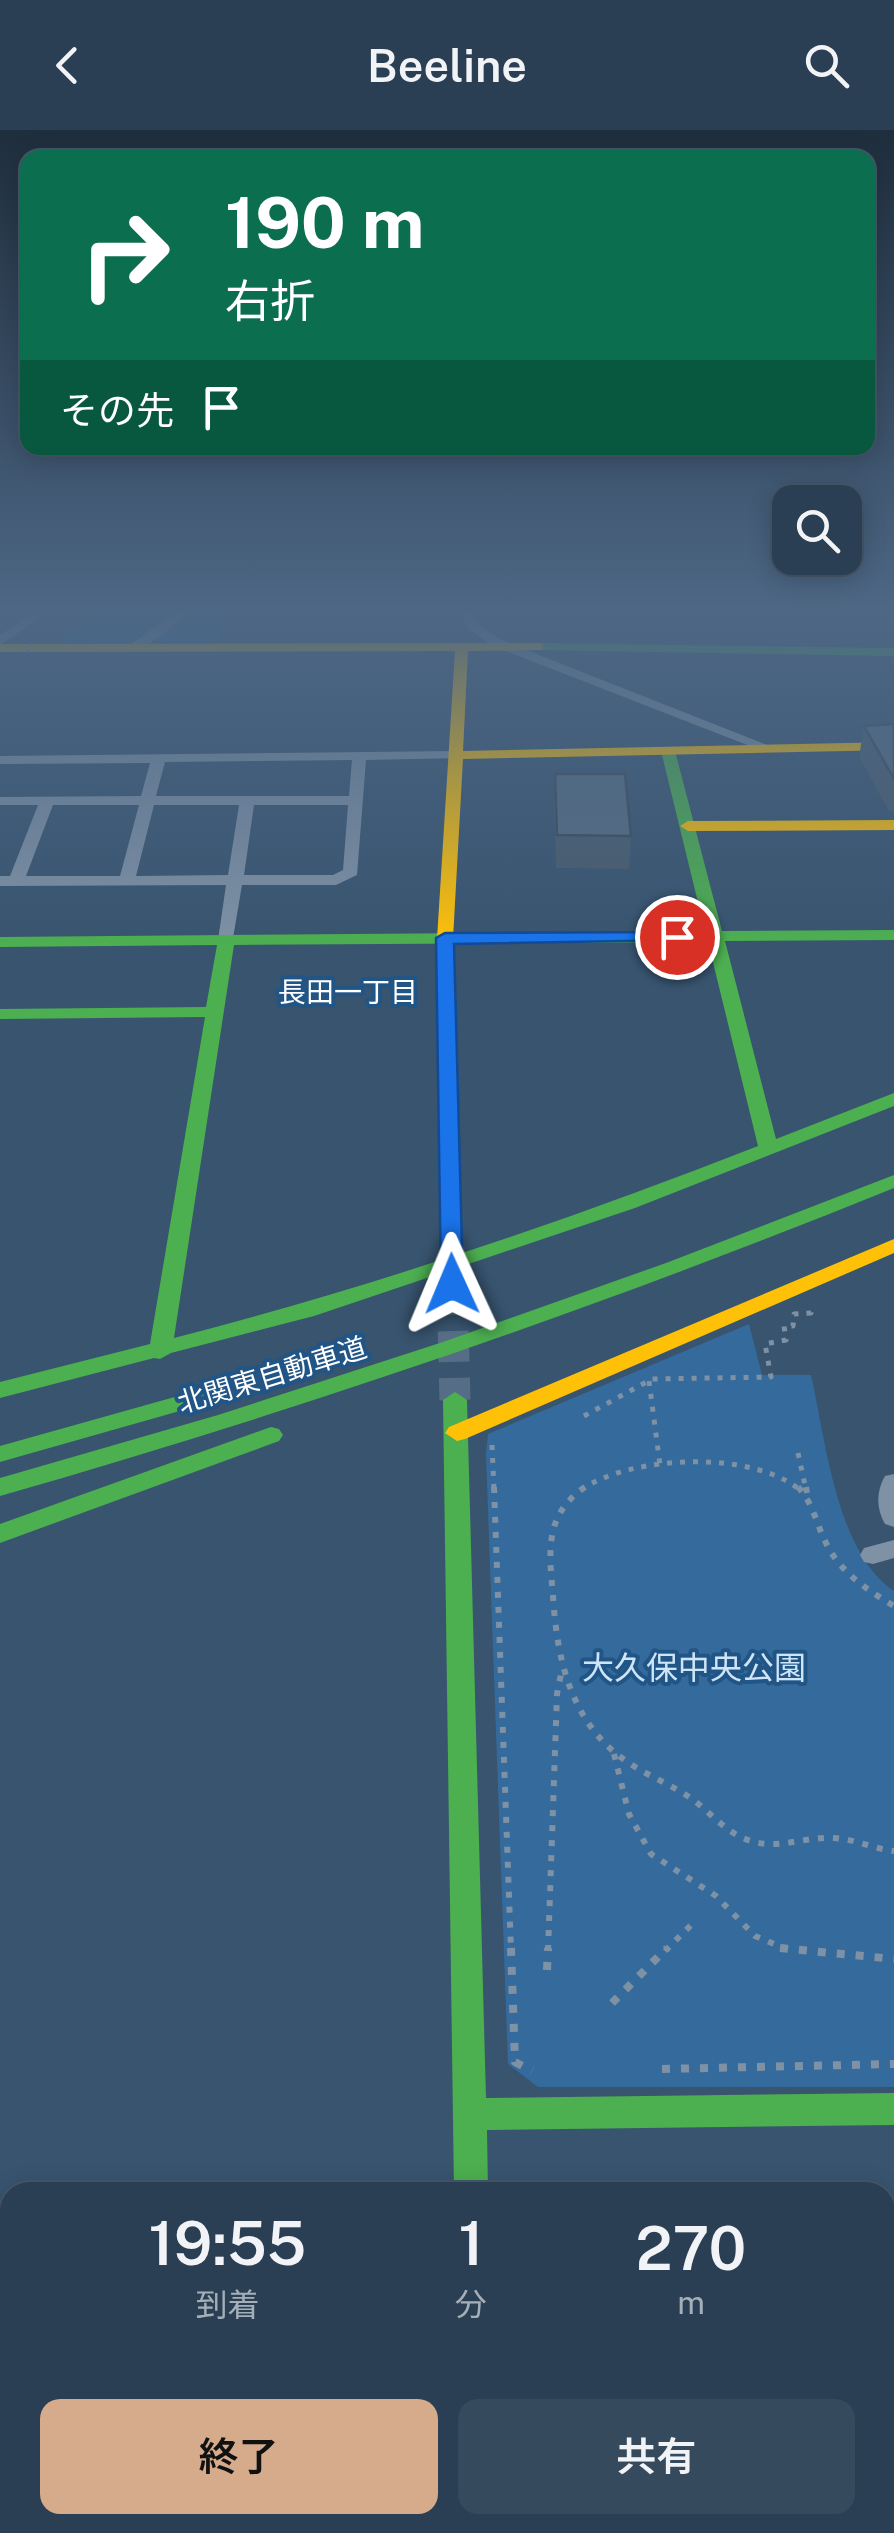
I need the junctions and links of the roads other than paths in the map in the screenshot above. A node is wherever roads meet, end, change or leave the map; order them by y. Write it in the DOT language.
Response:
graph roads {
  1 [pos="458,720"];
  2 [pos="696,720"];
  3 [pos="894,746"];
  4 [pos="770,749"];
  5 [pos="668,752"];
  6 [pos="456,756"];
  7 [pos="358,757"];
  8 [pos="0,760"];
  9 [pos="158,760"];
  10 [pos="356,800"];
  11 [pos="47,801"];
  12 [pos="148,801"];
  13 [pos="247,801"];
  14 [pos="0,802"];
  15 [pos="894,825"];
  16 [pos="688,826"];
  17 [pos="235,880"];
  18 [pos="8,881"];
  19 [pos="127,881"];
  20 [pos="894,935"];
  21 [pos="716,936"];
  22 [pos="445,938"];
  23 [pos="226,940"];
  24 [pos="0,942"];
  25 [pos="215,1012"];
  26 [pos="0,1014"];
  27 [pos="894,1099"];
  28 [pos="770,1150"];
  29 [pos="894,1181"];
  30 [pos="827,1209"];
  31 [pos="889,1253"];
  32 [pos="452,1272"];
  33 [pos="160,1352"];
  34 [pos="240,1386"];
  35 [pos="400,1389"];
  36 [pos="0,1390"];
  37 [pos="455,1400"];
  38 [pos="292,1428"];
  39 [pos="457,1433"];
  40 [pos="0,1454"];
  41 [pos="894,1482"];
  42 [pos="0,1487"];
  43 [pos="894,1518"];
  44 [pos="0,1534"];
  45 [pos="894,2110"];
  46 [pos="470,2114"];
  47 [pos="472,2182"];
  1 -- 6 [label="main road"];
  2 -- 4 [label="street"];
  3 -- 4 [label="main road"];
  4 -- 5 [label="main road"];
  5 -- 6 [label="main road"];
  5 -- 16 [label="main road"];
  6 -- 7 [label="street"];
  6 -- 22 [label="main road"];
  7 -- 9 [label="street"];
  7 -- 10 [label="street"];
  8 -- 9 [label="street"];
  9 -- 12 [label="street"];
  10 -- 13 [label="street"];
  10 -- 17 [label="street"];
  11 -- 12 [label="street"];
  11 -- 14 [label="street"];
  11 -- 18 [label="street"];
  12 -- 13 [label="street"];
  12 -- 19 [label="street"];
  13 -- 17 [label="street"];
  15 -- 16 [label="main road"];
  16 -- 21 [label="main road"];
  17 -- 19 [label="street"];
  17 -- 23 [label="street"];
  18 -- 19 [label="street"];
  20 -- 21 [label="main road"];
  21 -- 22 [label="main road"];
  21 -- 28 [label="main road"];
  22 -- 23 [label="main road"];
  22 -- 32 [label="main road"];
  23 -- 24 [label="main road"];
  23 -- 25 [label="main road"];
  25 -- 26 [label="main road"];
  25 -- 33 [label="main road"];
  27 -- 28 [label="main road"];
  28 -- 32 [label="main road"];
  29 -- 30 [label="main road, 北関東自動車道"];
  30 -- 35 [label="main road"];
  30 -- 42 [label="main road, 北関東自動車道"];
  31 -- 39 [label="main road"];
  32 -- 33 [label="main road"];
  33 -- 36 [label="main road"];
  34 -- 40 [label="main road, 北関東自動車道"];
  37 -- 39 [label="main road"];
  38 -- 44 [label="main road"];
  39 -- 46 [label="main road"];
  41 -- 43 [label="street"];
  45 -- 46 [label="main road"];
  46 -- 47 [label="main road"];
}
